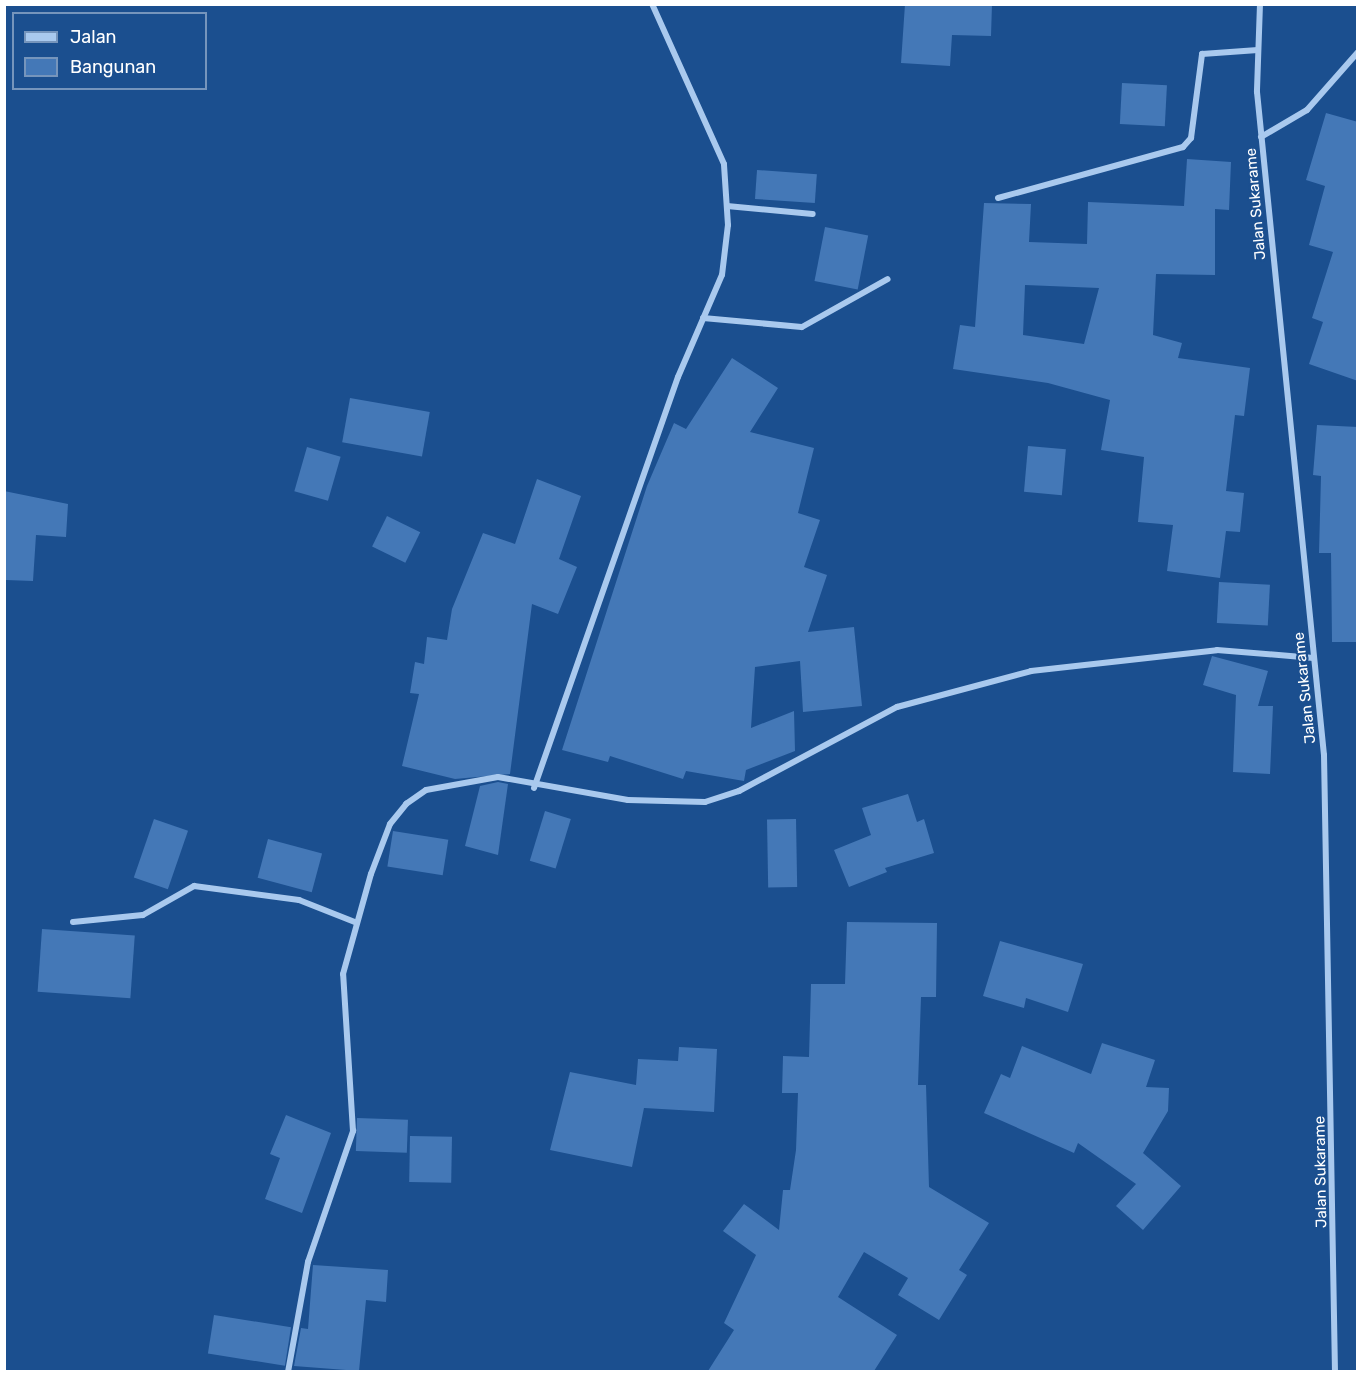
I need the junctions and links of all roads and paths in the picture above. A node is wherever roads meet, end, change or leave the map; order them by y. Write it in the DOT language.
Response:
graph roads {
  1 [pos="652,4"];
  2 [pos="1260,4"];
  3 [pos="1258,50"];
  4 [pos="1358,52"];
  5 [pos="1261,137"];
  6 [pos="998,198"];
  7 [pos="727,206"];
  8 [pos="813,214"];
  9 [pos="888,279"];
  10 [pos="703,318"];
  11 [pos="1314,658"];
  12 [pos="534,788"];
  13 [pos="73,922"];
  14 [pos="357,923"];
  15 [pos="288,1371"];
  16 [pos="1335,1371"];
  1 -- 7 [label="street"];
  2 -- 3 [label="street, Jalan Sukarame"];
  3 -- 5 [label="street, Jalan Sukarame"];
  3 -- 6 [label="street"];
  4 -- 5 [label="street"];
  5 -- 11 [label="street, Jalan Sukarame"];
  7 -- 8 [label="street"];
  7 -- 10 [label="street"];
  9 -- 10 [label="street"];
  10 -- 12 [label="street"];
  11 -- 12 [label="street"];
  11 -- 16 [label="street, Jalan Sukarame"];
  12 -- 14 [label="street"];
  13 -- 14 [label="street"];
  14 -- 15 [label="street"];
}
